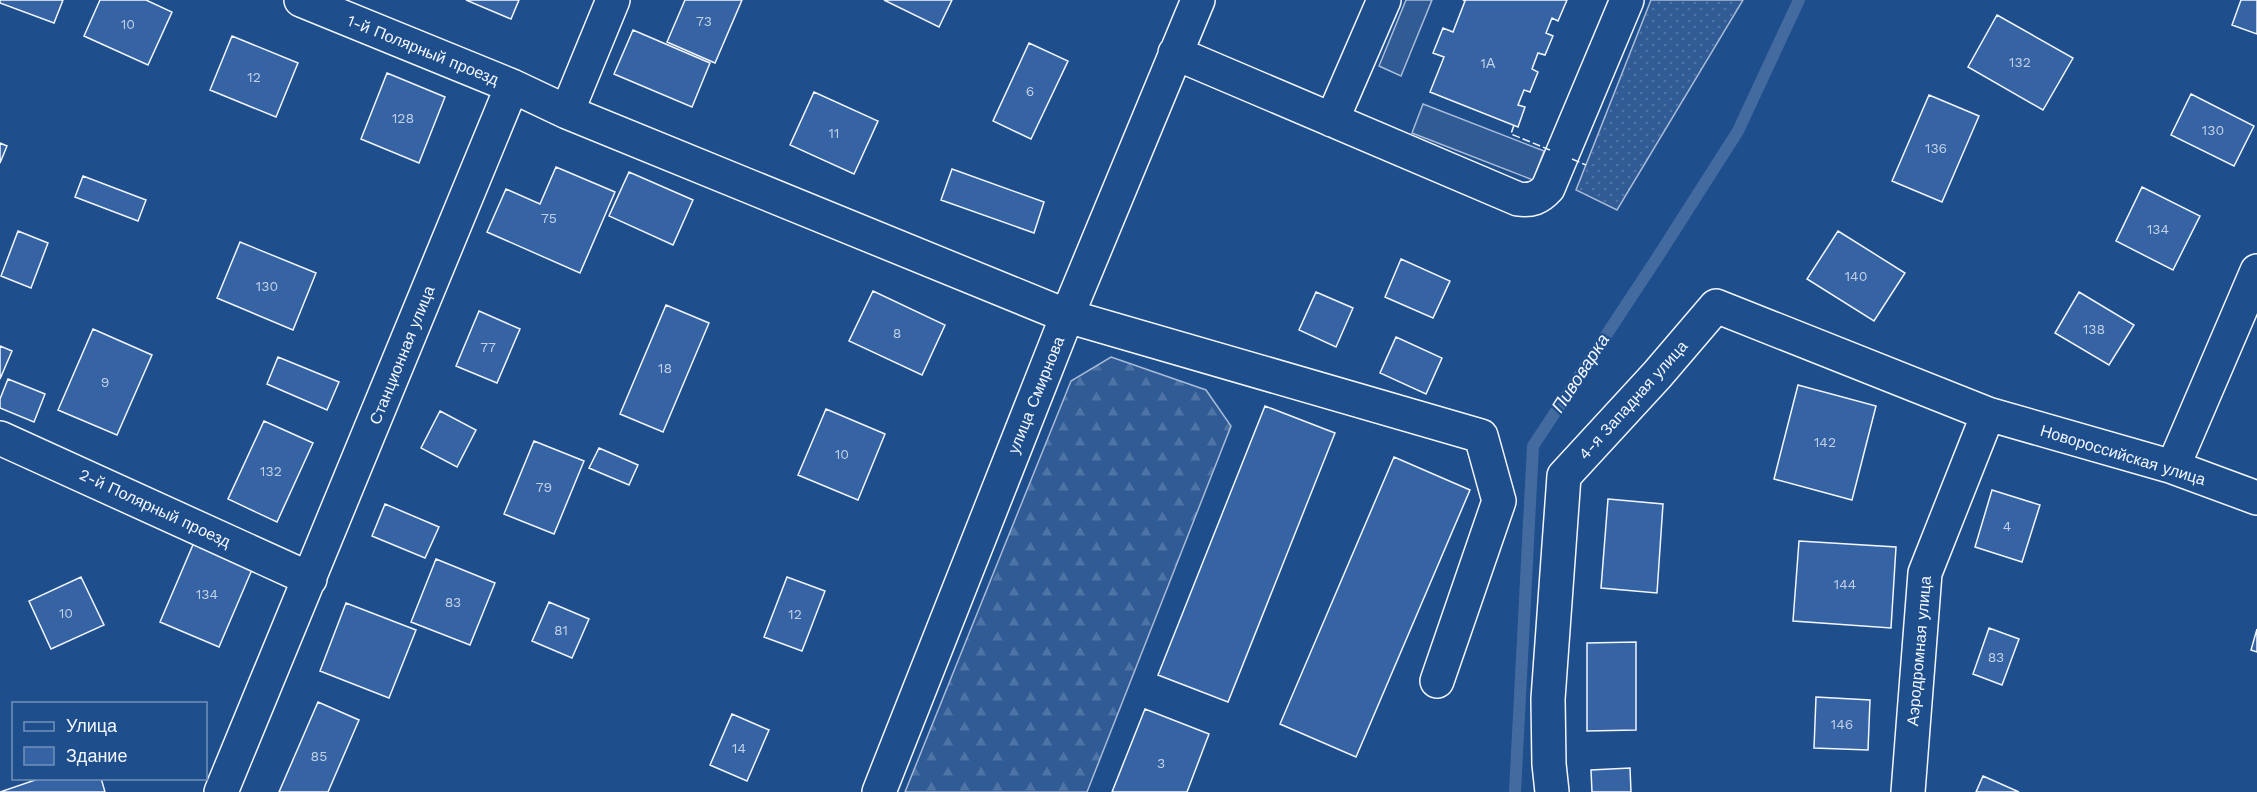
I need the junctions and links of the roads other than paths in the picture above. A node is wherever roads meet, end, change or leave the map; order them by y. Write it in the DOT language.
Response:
graph roads {
  1 [pos="301,0"];
  2 [pos="613,0"];
  3 [pos="1198,0"];
  4 [pos="1384,0"];
  5 [pos="1627,0"];
  6 [pos="1175,53"];
  7 [pos="512,86"];
  8 [pos="567,112"];
  9 [pos="1332,120"];
  10 [pos="2257,271"];
  11 [pos="1068,316"];
  12 [pos="1988,414"];
  13 [pos="0,438"];
  14 [pos="2173,467"];
  15 [pos="2257,498"];
  16 [pos="310,579"];
  17 [pos="1437,681"];
  18 [pos="221,792"];
  19 [pos="879,792"];
  20 [pos="1552,792"];
  21 [pos="1908,792"];
  1 -- 7 [label="street, 1-й Полярный проезд"];
  2 -- 8 [label="street"];
  3 -- 6 [label="street, улица Смирнова"];
  4 -- 9 [label="street"];
  5 -- 9 [label="street"];
  6 -- 9 [label="street"];
  6 -- 11 [label="street, улица Смирнова"];
  7 -- 8 [label="street"];
  7 -- 16 [label="street, Станционная улица"];
  8 -- 11 [label="street"];
  10 -- 14 [label="street"];
  11 -- 17 [label="street"];
  11 -- 19 [label="street, улица Смирнова"];
  12 -- 14 [label="street, Новороссийская улица"];
  12 -- 20 [label="street, 4-я Западная улица"];
  12 -- 21 [label="street, Аэродромная улица"];
  13 -- 16 [label="street, 2-й Полярный проезд"];
  14 -- 15 [label="street, Новороссийская улица"];
  16 -- 18 [label="street, Станционная улица"];
}
